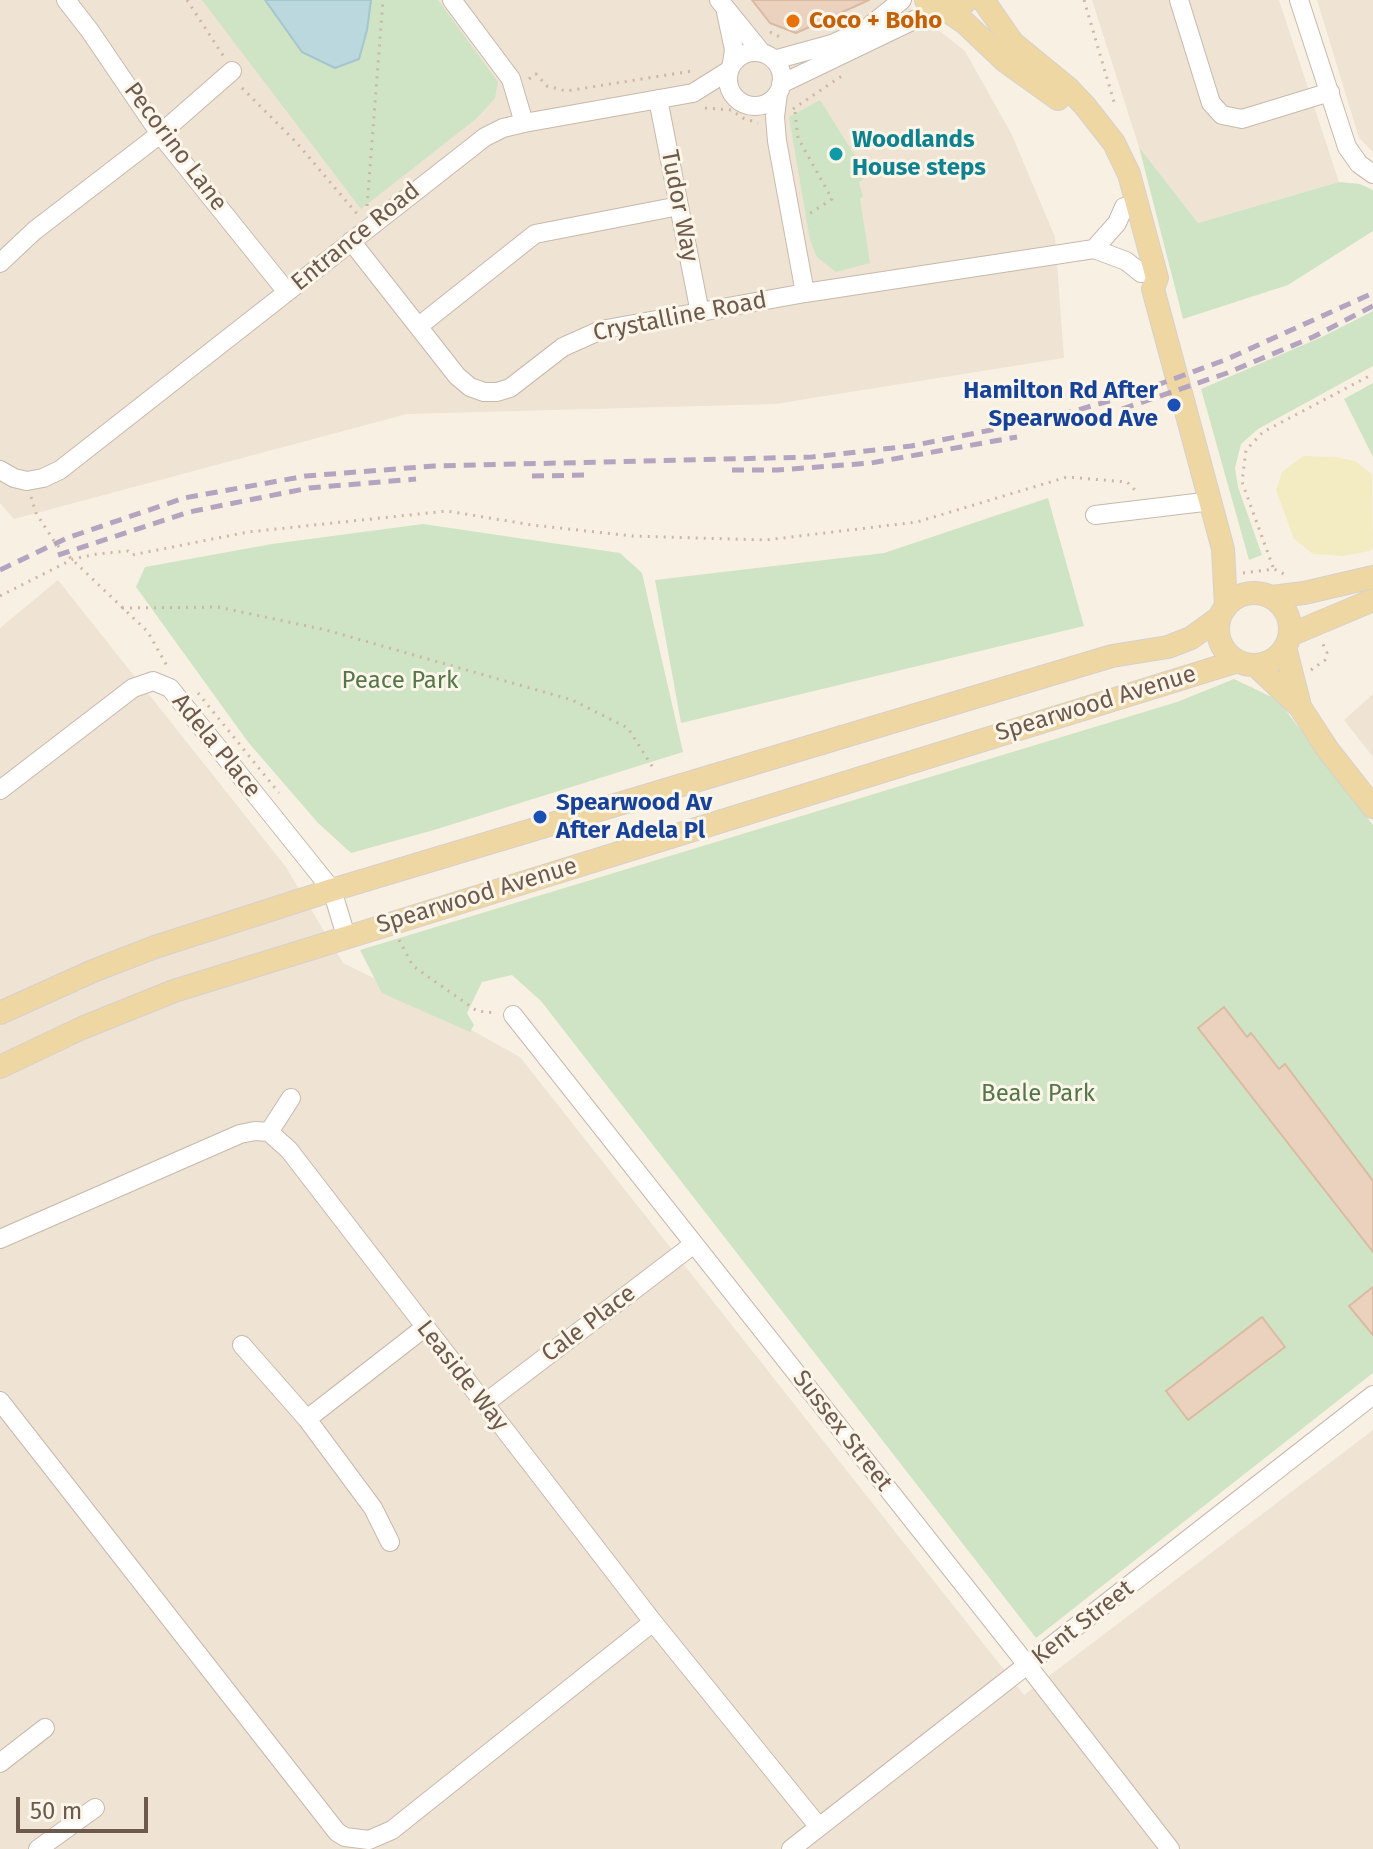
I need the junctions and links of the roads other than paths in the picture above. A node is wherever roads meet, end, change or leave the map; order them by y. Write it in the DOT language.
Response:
graph roads {
  1 [pos="66,0"];
  2 [pos="452,0"];
  3 [pos="902,0"];
  4 [pos="967,0"];
  5 [pos="983,0"];
  6 [pos="1179,0"];
  7 [pos="1299,0"];
  8 [pos="722,5"];
  9 [pos="936,6"];
  10 [pos="768,56"];
  11 [pos="730,67"];
  12 [pos="232,71"];
  13 [pos="780,88"];
  14 [pos="1330,92"];
  15 [pos="693,93"];
  16 [pos="658,99"];
  17 [pos="743,103"];
  18 [pos="524,123"];
  19 [pos="160,134"];
  20 [pos="777,141"];
  21 [pos="1373,174"];
  22 [pos="679,206"];
  23 [pos="1124,207"];
  24 [pos="351,241"];
  25 [pos="1094,249"];
  26 [pos="0,263"];
  27 [pos="1147,281"];
  28 [pos="287,292"];
  29 [pos="805,293"];
  30 [pos="700,313"];
  31 [pos="419,326"];
  32 [pos="0,470"];
  33 [pos="1212,501"];
  34 [pos="1095,515"];
  35 [pos="1223,549"];
  36 [pos="1373,577"];
  37 [pos="1262,595"];
  38 [pos="1373,600"];
  39 [pos="1223,612"];
  40 [pos="1288,641"];
  41 [pos="1246,663"];
  42 [pos="1300,707"];
  43 [pos="0,790"];
  44 [pos="1373,807"];
  45 [pos="332,890"];
  46 [pos="346,936"];
  47 [pos="0,1013"];
  48 [pos="513,1015"];
  49 [pos="0,1067"];
  50 [pos="291,1098"];
  51 [pos="269,1132"];
  52 [pos="0,1239"];
  53 [pos="694,1244"];
  54 [pos="424,1328"];
  55 [pos="242,1345"];
  56 [pos="1373,1395"];
  57 [pos="0,1401"];
  58 [pos="484,1404"];
  59 [pos="307,1419"];
  60 [pos="390,1542"];
  61 [pos="653,1622"];
  62 [pos="1028,1666"];
  63 [pos="45,1728"];
  64 [pos="0,1763"];
  65 [pos="95,1808"];
  66 [pos="819,1827"];
  67 [pos="369,1844"];
  68 [pos="38,1849"];
  69 [pos="791,1849"];
  70 [pos="1170,1849"];
  1 -- 19 [label="street, Pecorino Lane"];
  2 -- 18 [label="street"];
  3 -- 10 [label="street"];
  4 -- 9 [label="main road"];
  5 -- 27 [label="main road"];
  6 -- 14 [label="street"];
  7 -- 14 [label="street"];
  8 -- 10 [label="street"];
  8 -- 11 [label="street"];
  9 -- 13 [label="street"];
  9 -- 23 [label="main road"];
  10 -- 11 [label="street"];
  10 -- 13 [label="street"];
  11 -- 15 [label="street, Entrance Road"];
  11 -- 17 [label="street"];
  12 -- 19 [label="street"];
  13 -- 17 [label="street"];
  13 -- 20 [label="street"];
  14 -- 21 [label="street"];
  15 -- 16 [label="street, Entrance Road"];
  15 -- 17 [label="street, Entrance Road"];
  16 -- 18 [label="street, Entrance Road"];
  16 -- 22 [label="street, Tudor Way"];
  17 -- 20 [label="street"];
  18 -- 24 [label="street, Entrance Road"];
  19 -- 26 [label="street"];
  19 -- 28 [label="street, Pecorino Lane"];
  20 -- 29 [label="street"];
  22 -- 30 [label="street, Tudor Way"];
  22 -- 31 [label="street"];
  23 -- 25 [label="street"];
  23 -- 27 [label="main road"];
  24 -- 28 [label="street, Entrance Road"];
  24 -- 31 [label="street, Crystalline Road"];
  25 -- 27 [label="street"];
  25 -- 29 [label="street, Crystalline Road"];
  27 -- 33 [label="main road"];
  28 -- 32 [label="street, Entrance Road"];
  29 -- 30 [label="street, Crystalline Road"];
  30 -- 31 [label="street, Crystalline Road"];
  33 -- 34 [label="street"];
  33 -- 35 [label="main road"];
  35 -- 37 [label="main road"];
  35 -- 39 [label="main road"];
  36 -- 37 [label="main road"];
  37 -- 39 [label="main road"];
  37 -- 40 [label="main road"];
  38 -- 40 [label="main road"];
  39 -- 41 [label="main road"];
  39 -- 45 [label="main road, Spearwood Avenue"];
  40 -- 41 [label="main road"];
  40 -- 42 [label="main road"];
  41 -- 42 [label="main road"];
  41 -- 46 [label="main road, Spearwood Avenue"];
  42 -- 44 [label="main road"];
  43 -- 45 [label="street, Adela Place"];
  45 -- 46 [label="street, Adela Place"];
  45 -- 47 [label="main road, Spearwood Avenue"];
  46 -- 49 [label="main road, Spearwood Avenue"];
  48 -- 53 [label="street, Sussex Street"];
  50 -- 51 [label="street"];
  51 -- 52 [label="street"];
  51 -- 54 [label="street, Leaside Way"];
  53 -- 58 [label="street, Cale Place"];
  53 -- 62 [label="street, Sussex Street"];
  54 -- 58 [label="street, Leaside Way"];
  54 -- 59 [label="street"];
  55 -- 59 [label="street"];
  56 -- 62 [label="street, Kent Street"];
  57 -- 67 [label="street"];
  58 -- 61 [label="street, Leaside Way"];
  59 -- 60 [label="street"];
  61 -- 66 [label="street, Leaside Way"];
  61 -- 67 [label="street"];
  62 -- 66 [label="street, Kent Street"];
  62 -- 70 [label="street, Sussex Street"];
  63 -- 64 [label="street"];
  65 -- 68 [label="street"];
  66 -- 69 [label="street, Kent Street"];
}
